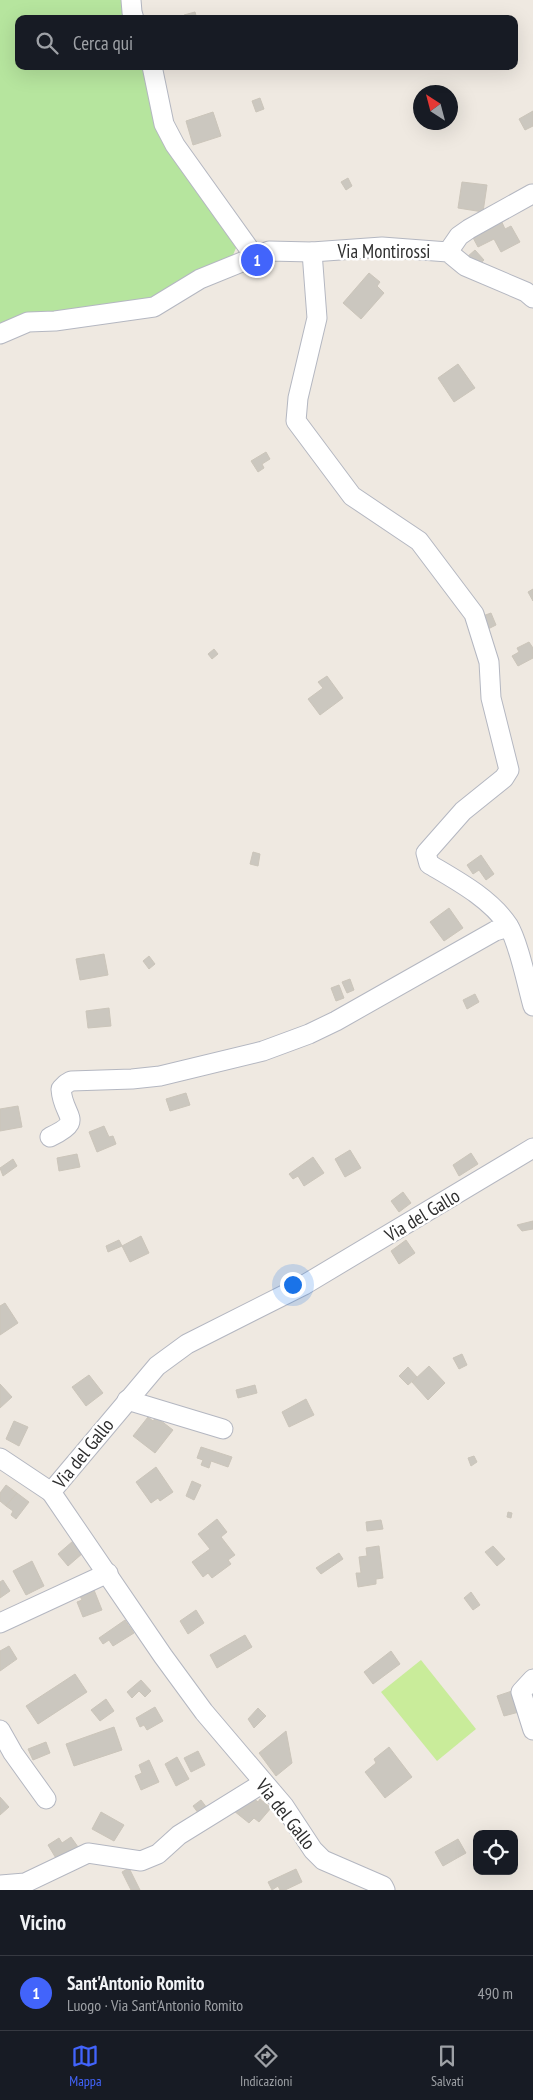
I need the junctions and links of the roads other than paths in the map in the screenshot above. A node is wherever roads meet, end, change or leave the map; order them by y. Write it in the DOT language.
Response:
graph roads {
  1 [pos="131,0"];
  2 [pos="133,15"];
  3 [pos="153,70"];
  4 [pos="532,194"];
  5 [pos="312,252"];
  6 [pos="448,252"];
  7 [pos="255,257"];
  8 [pos="533,298"];
  9 [pos="0,334"];
  10 [pos="508,927"];
  11 [pos="533,1006"];
  12 [pos="50,1137"];
  13 [pos="533,1148"];
  14 [pos="127,1400"];
  15 [pos="223,1429"];
  16 [pos="0,1458"];
  17 [pos="51,1492"];
  18 [pos="108,1573"];
  19 [pos="0,1623"];
  20 [pos="533,1679"];
  21 [pos="0,1730"];
  22 [pos="533,1730"];
  23 [pos="262,1783"];
  24 [pos="46,1799"];
  25 [pos="0,1885"];
  26 [pos="385,1890"];
  1 -- 2 [label="street"];
  3 -- 7 [label="street"];
  4 -- 6 [label="street"];
  5 -- 6 [label="street, Via Montirossi"];
  5 -- 7 [label="street, Via Montirossi"];
  5 -- 10 [label="street"];
  6 -- 8 [label="street, Via Montirossi"];
  7 -- 9 [label="street, Via Montirossi"];
  10 -- 11 [label="street"];
  10 -- 12 [label="street"];
  13 -- 14 [label="street, Via del Gallo"];
  14 -- 15 [label="street"];
  14 -- 17 [label="street, Via del Gallo"];
  16 -- 17 [label="street"];
  17 -- 18 [label="street, Via del Gallo"];
  18 -- 19 [label="street"];
  18 -- 23 [label="street, Via del Gallo"];
  20 -- 22 [label="street"];
  21 -- 24 [label="street"];
  23 -- 25 [label="street"];
  23 -- 26 [label="street, Via del Gallo"];
}
